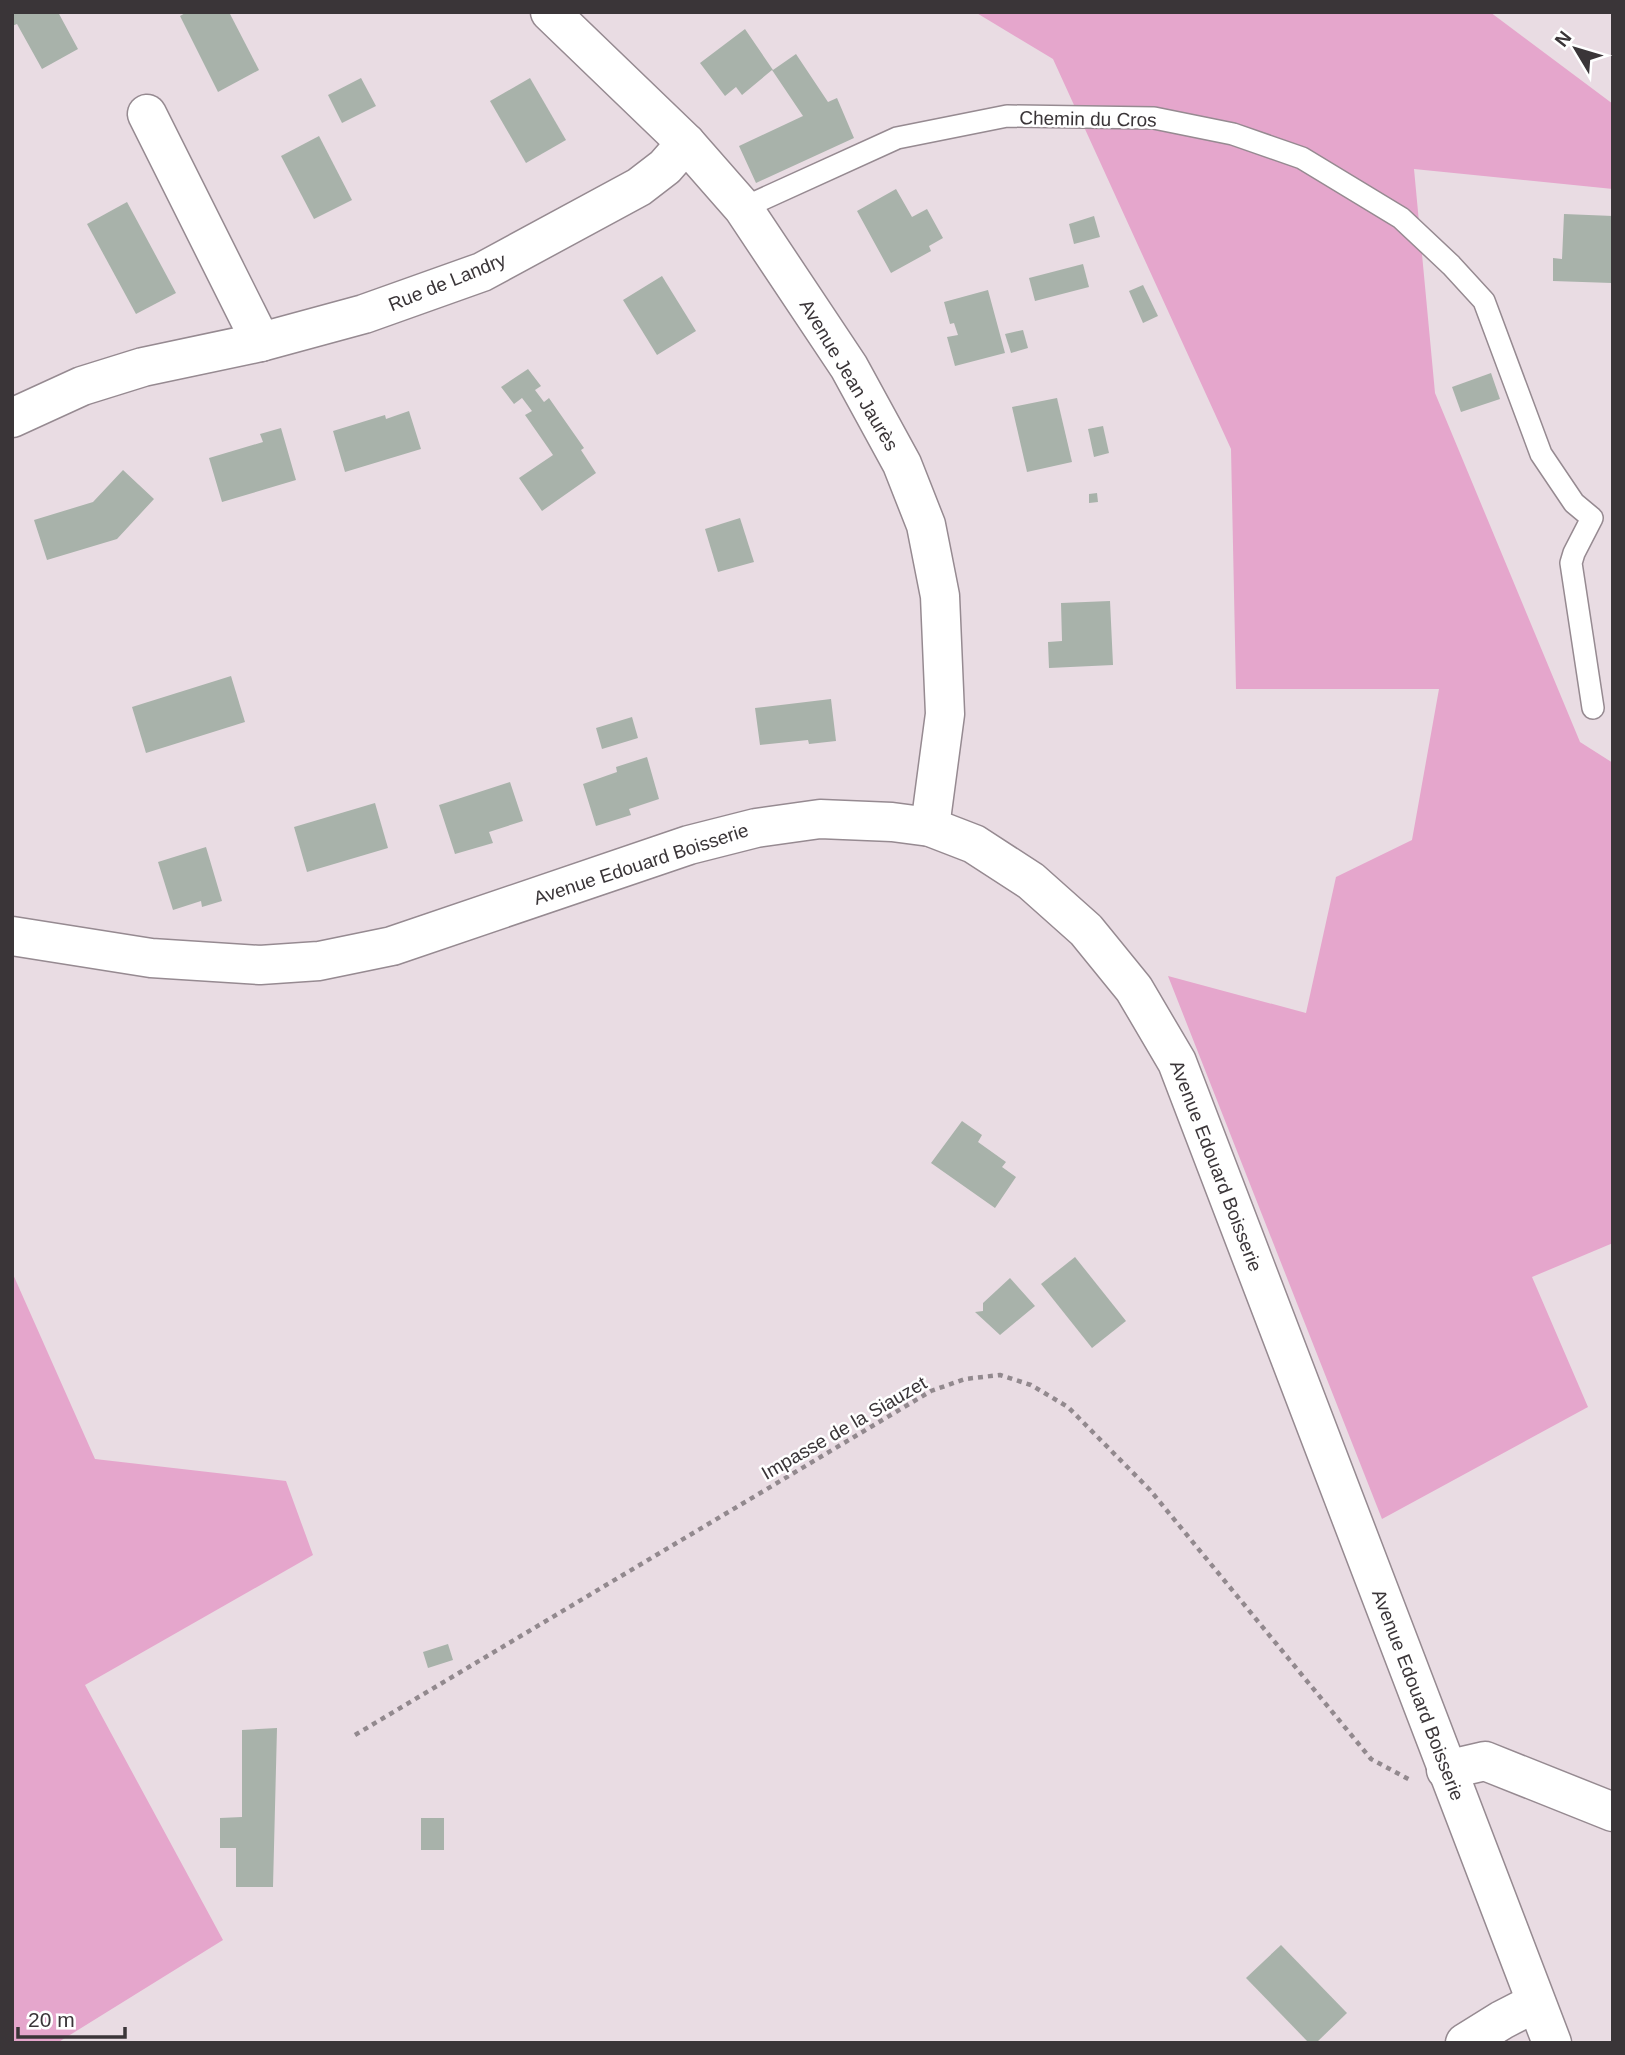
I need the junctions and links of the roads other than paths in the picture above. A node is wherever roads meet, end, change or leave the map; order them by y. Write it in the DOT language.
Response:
graph roads {
  1 [pos="551,12"];
  2 [pos="148,114"];
  3 [pos="686,143"];
  4 [pos="743,208"];
  5 [pos="261,342"];
  6 [pos="12,418"];
  7 [pos="1593,708"];
  8 [pos="930,827"];
  9 [pos="12,936"];
  10 [pos="1446,1770"];
  11 [pos="1613,1812"];
  12 [pos="1535,2003"];
  13 [pos="1465,2043"];
  14 [pos="1552,2043"];
  1 -- 3 [label="street, Avenue Jean Jaurès"];
  2 -- 5 [label="street"];
  3 -- 4 [label="street, Avenue Jean Jaurès"];
  3 -- 5 [label="street, Rue de Landry"];
  4 -- 7 [label="lane, Chemin du Cros"];
  4 -- 8 [label="street, Avenue Jean Jaurès"];
  5 -- 6 [label="street, Rue de Landry"];
  8 -- 9 [label="street, Avenue Edouard Boisserie"];
  8 -- 10 [label="street, Avenue Edouard Boisserie"];
  10 -- 11 [label="street"];
  10 -- 12 [label="street, Avenue Edouard Boisserie"];
  12 -- 13 [label="street"];
  12 -- 14 [label="street, Avenue Edouard Boisserie"];
}
